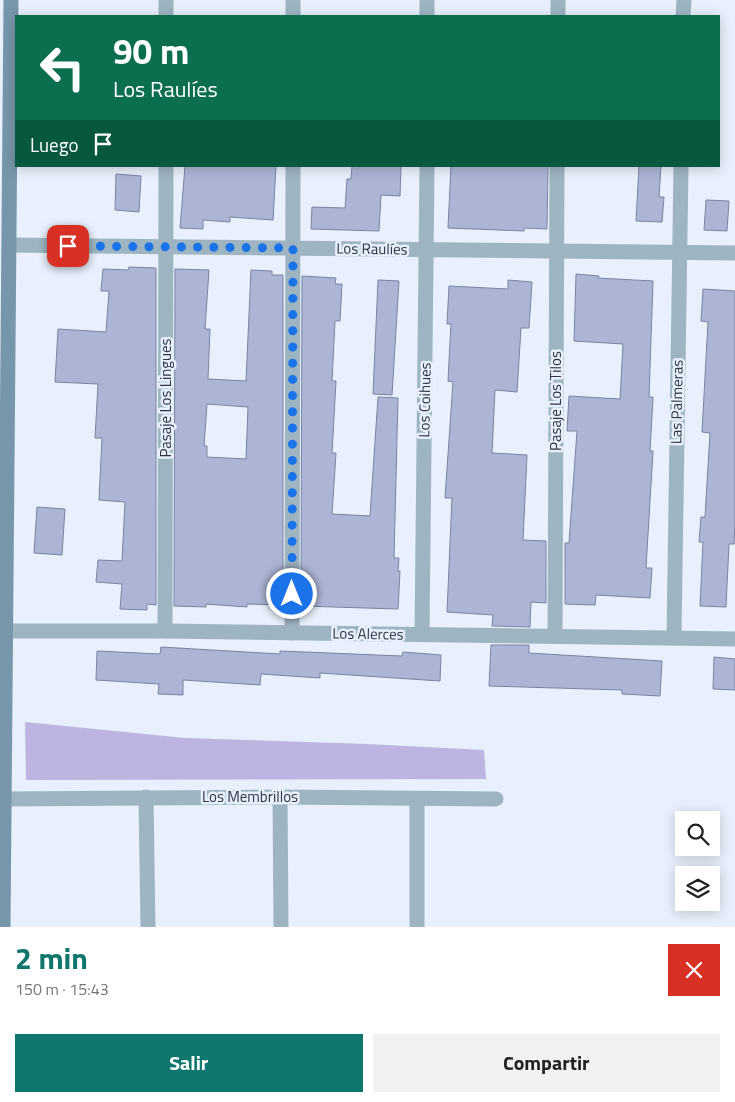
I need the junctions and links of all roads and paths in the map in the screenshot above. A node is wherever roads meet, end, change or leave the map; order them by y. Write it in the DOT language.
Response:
graph roads {
  1 [pos="11,0"];
  2 [pos="166,0"];
  3 [pos="293,0"];
  4 [pos="428,0"];
  5 [pos="558,0"];
  6 [pos="684,0"];
  7 [pos="166,15"];
  8 [pos="293,15"];
  9 [pos="427,15"];
  10 [pos="558,15"];
  11 [pos="683,15"];
  12 [pos="166,167"];
  13 [pos="293,167"];
  14 [pos="427,167"];
  15 [pos="557,167"];
  16 [pos="681,167"];
  17 [pos="10,245"];
  18 [pos="166,247"];
  19 [pos="293,248"];
  20 [pos="426,250"];
  21 [pos="557,251"];
  22 [pos="680,253"];
  23 [pos="735,253"];
  24 [pos="3,438"];
  25 [pos="3,631"];
  26 [pos="165,631"];
  27 [pos="292,633"];
  28 [pos="422,634"];
  29 [pos="555,636"];
  30 [pos="674,638"];
  31 [pos="735,639"];
  32 [pos="146,797"];
  33 [pos="280,797"];
  34 [pos="4,799"];
  35 [pos="417,799"];
  36 [pos="496,799"];
  37 [pos="3,927"];
  38 [pos="148,927"];
  39 [pos="281,927"];
  40 [pos="417,927"];
  1 -- 17 [label="street"];
  2 -- 7 [label="street"];
  3 -- 8 [label="street"];
  4 -- 9 [label="street"];
  5 -- 10 [label="street"];
  6 -- 11 [label="street"];
  12 -- 18 [label="street, Pasaje Los Lingues"];
  13 -- 19 [label="street"];
  14 -- 20 [label="street, Los Coihues"];
  15 -- 21 [label="street, Pasaje Los Tilos"];
  16 -- 22 [label="street, Las Palmeras"];
  17 -- 18 [label="street, Los Raulíes"];
  17 -- 24 [label="street"];
  18 -- 19 [label="street, Los Raulíes"];
  18 -- 26 [label="street, Pasaje Los Lingues"];
  19 -- 20 [label="street, Los Raulíes"];
  19 -- 27 [label="street"];
  20 -- 21 [label="street, Los Raulíes"];
  20 -- 28 [label="street, Los Coihues"];
  21 -- 22 [label="street, Los Raulíes"];
  21 -- 29 [label="street, Pasaje Los Tilos"];
  22 -- 23 [label="street, Los Raulíes"];
  22 -- 30 [label="street, Las Palmeras"];
  24 -- 25 [label="street"];
  25 -- 26 [label="street, Los Alerces"];
  25 -- 34 [label="street"];
  26 -- 27 [label="street, Los Alerces"];
  27 -- 28 [label="street, Los Alerces"];
  28 -- 29 [label="street, Los Alerces"];
  29 -- 30 [label="street, Los Alerces"];
  30 -- 31 [label="street, Los Alerces"];
  32 -- 33 [label="street, Los Membrillos"];
  32 -- 34 [label="street, Los Membrillos"];
  32 -- 38 [label="street"];
  33 -- 35 [label="street, Los Membrillos"];
  33 -- 39 [label="street"];
  34 -- 37 [label="street"];
  35 -- 36 [label="street, Los Membrillos"];
  35 -- 40 [label="street"];
}
